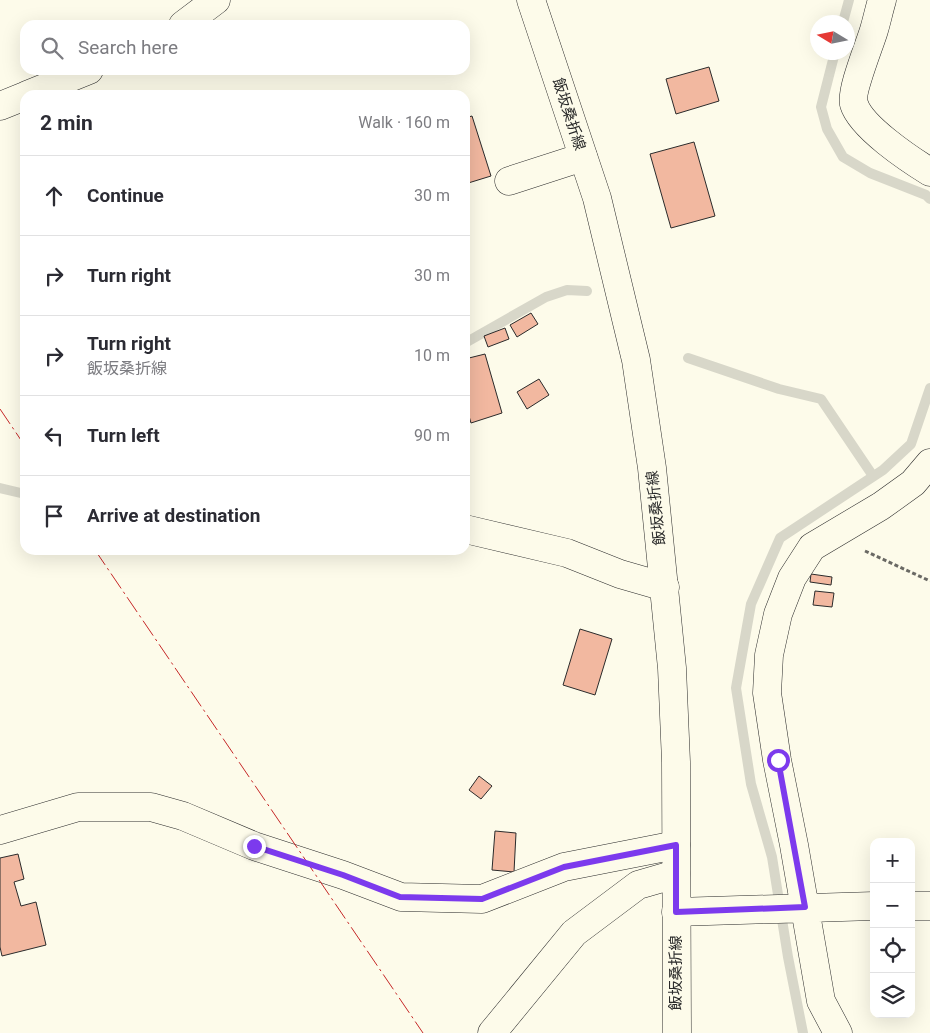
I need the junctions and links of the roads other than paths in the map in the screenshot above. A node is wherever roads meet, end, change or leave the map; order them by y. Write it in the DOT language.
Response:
graph roads {
  1 [pos="216,0"];
  2 [pos="531,0"];
  3 [pos="882,0"];
  4 [pos="190,20"];
  5 [pos="77,75"];
  6 [pos="41,90"];
  7 [pos="20,98"];
  8 [pos="0,106"];
  9 [pos="583,157"];
  10 [pos="930,172"];
  11 [pos="509,181"];
  12 [pos="930,464"];
  13 [pos="470,530"];
  14 [pos="665,587"];
  15 [pos="0,830"];
  16 [pos="676,845"];
  17 [pos="676,874"];
  18 [pos="870,906"];
  19 [pos="915,906"];
  20 [pos="930,906"];
  21 [pos="805,907"];
  22 [pos="676,912"];
  23 [pos="492,1033"];
  24 [pos="677,1033"];
  25 [pos="838,1033"];
  1 -- 4 [label="street"];
  2 -- 9 [label="street, 飯坂桑折線"];
  3 -- 10 [label="street"];
  5 -- 6 [label="street"];
  7 -- 8 [label="street"];
  9 -- 11 [label="street"];
  9 -- 14 [label="street, 飯坂桑折線"];
  12 -- 21 [label="street"];
  13 -- 14 [label="street"];
  14 -- 16 [label="street, 飯坂桑折線"];
  15 -- 16 [label="street"];
  16 -- 17 [label="street, 飯坂桑折線"];
  17 -- 22 [label="street, 飯坂桑折線"];
  17 -- 23 [label="street"];
  18 -- 21 [label="street"];
  19 -- 20 [label="street"];
  21 -- 22 [label="street"];
  21 -- 25 [label="street"];
  22 -- 24 [label="street, 飯坂桑折線"];
}
